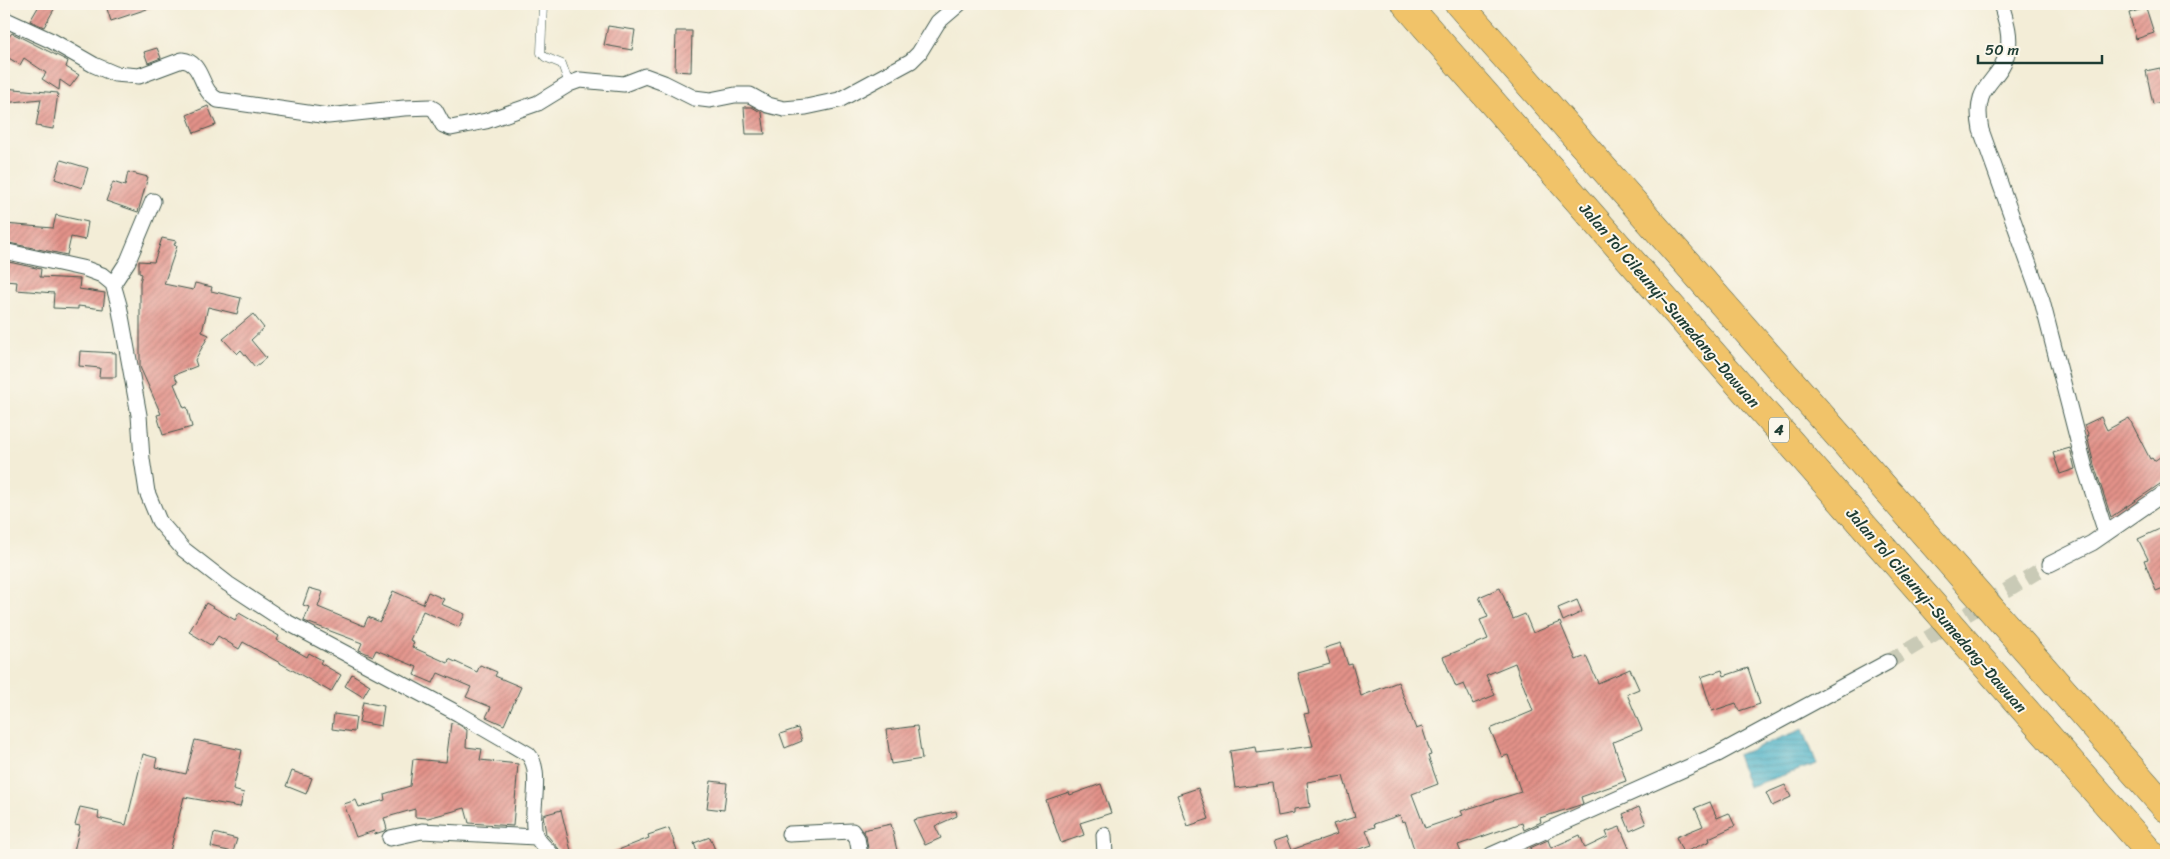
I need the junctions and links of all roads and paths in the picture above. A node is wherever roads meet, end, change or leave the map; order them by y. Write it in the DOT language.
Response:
graph roads {
  1 [pos="543,4"];
  2 [pos="958,4"];
  3 [pos="1406,4"];
  4 [pos="1459,4"];
  5 [pos="2001,4"];
  6 [pos="4,19"];
  7 [pos="569,84"];
  8 [pos="153,201"];
  9 [pos="4,251"];
  10 [pos="113,284"];
  11 [pos="2166,492"];
  12 [pos="2106,534"];
  13 [pos="2050,564"];
  14 [pos="1888,662"];
  15 [pos="2166,808"];
  16 [pos="789,834"];
  17 [pos="1104,835"];
  18 [pos="536,837"];
  19 [pos="390,838"];
  20 [pos="552,855"];
  21 [pos="860,855"];
  22 [pos="1105,855"];
  23 [pos="1491,855"];
  24 [pos="2152,855"];
  1 -- 7 [label="lane"];
  2 -- 7 [label="street"];
  3 -- 24 [label="highway, Jalan Tol Cileunyi–Sumedang–Dawuan / 4"];
  4 -- 15 [label="highway"];
  5 -- 12 [label="street"];
  6 -- 7 [label="street"];
  8 -- 10 [label="street"];
  9 -- 10 [label="street"];
  10 -- 18 [label="street"];
  11 -- 12 [label="street"];
  12 -- 13 [label="street"];
  14 -- 23 [label="street"];
  16 -- 21 [label="street"];
  17 -- 22 [label="street"];
  18 -- 19 [label="street"];
  18 -- 20 [label="street"];
}
